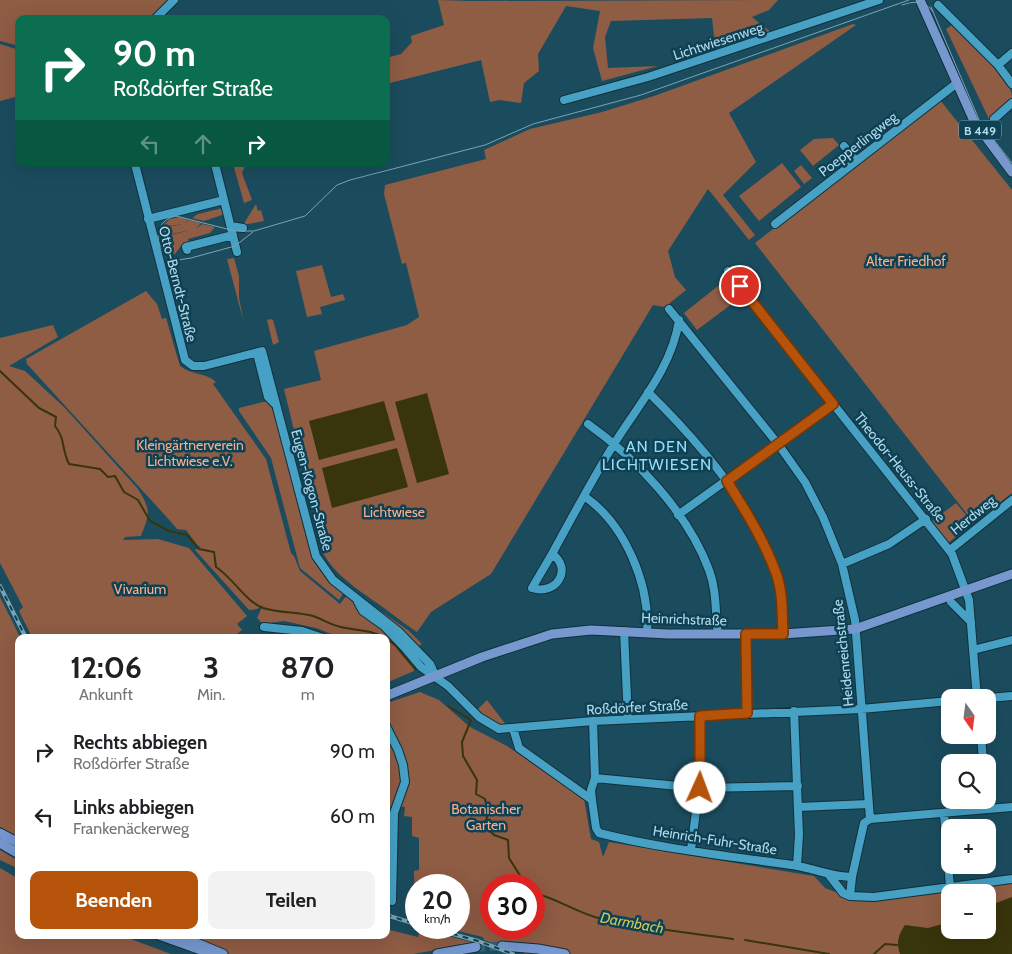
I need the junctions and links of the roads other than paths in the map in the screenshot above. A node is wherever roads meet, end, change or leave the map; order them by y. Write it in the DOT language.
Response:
graph roads {
  1 [pos="174,0"];
  2 [pos="879,0"];
  3 [pos="920,0"];
  4 [pos="938,5"];
  5 [pos="159,15"];
  6 [pos="1012,53"];
  7 [pos="998,65"];
  8 [pos="957,83"];
  9 [pos="1012,84"];
  10 [pos="564,100"];
  11 [pos="1012,103"];
  12 [pos="994,119"];
  13 [pos="844,146"];
  14 [pos="854,158"];
  15 [pos="136,167"];
  16 [pos="215,167"];
  17 [pos="1012,172"];
  18 [pos="224,200"];
  19 [pos="148,219"];
  20 [pos="775,224"];
  21 [pos="231,226"];
  22 [pos="243,228"];
  23 [pos="233,235"];
  24 [pos="187,250"];
  25 [pos="237,252"];
  26 [pos="728,271"];
  27 [pos="669,309"];
  28 [pos="679,320"];
  29 [pos="260,352"];
  30 [pos="648,392"];
  31 [pos="833,404"];
  32 [pos="588,424"];
  33 [pos="614,443"];
  34 [pos="778,444"];
  35 [pos="727,481"];
  36 [pos="584,496"];
  37 [pos="1012,500"];
  38 [pos="678,514"];
  39 [pos="926,519"];
  40 [pos="950,550"];
  41 [pos="552,554"];
  42 [pos="842,564"];
  43 [pos="1012,574"];
  44 [pos="966,591"];
  45 [pos="951,602"];
  46 [pos="971,622"];
  47 [pos="264,627"];
  48 [pos="855,630"];
  49 [pos="624,631"];
  50 [pos="647,633"];
  51 [pos="311,634"];
  52 [pos="718,634"];
  53 [pos="746,634"];
  54 [pos="783,634"];
  55 [pos="1012,640"];
  56 [pos="973,650"];
  57 [pos="435,675"];
  58 [pos="976,689"];
  59 [pos="390,694"];
  60 [pos="1012,696"];
  61 [pos="996,697"];
  62 [pos="941,702"];
  63 [pos="861,709"];
  64 [pos="794,712"];
  65 [pos="747,713"];
  66 [pos="700,716"];
  67 [pos="628,719"];
  68 [pos="593,720"];
  69 [pos="512,728"];
  70 [pos="390,734"];
  71 [pos="595,778"];
  72 [pos="798,786"];
  73 [pos="700,788"];
  74 [pos="592,800"];
  75 [pos="868,804"];
  76 [pos="799,807"];
  77 [pos="1012,807"];
  78 [pos="996,808"];
  79 [pos="988,809"];
  80 [pos="944,814"];
  81 [pos="870,819"];
  82 [pos="0,832"];
  83 [pos="15,841"];
  84 [pos="0,843"];
  85 [pos="0,848"];
  86 [pos="691,850"];
  87 [pos="15,852"];
  88 [pos="15,856"];
  89 [pos="798,866"];
  90 [pos="829,875"];
  91 [pos="852,877"];
  92 [pos="1012,880"];
  93 [pos="950,884"];
  94 [pos="977,884"];
  95 [pos="941,888"];
  96 [pos="850,896"];
  97 [pos="392,901"];
  98 [pos="170,939"];
  99 [pos="187,939"];
  100 [pos="502,946"];
  101 [pos="476,947"];
  102 [pos="212,954"];
  103 [pos="223,954"];
  104 [pos="437,954"];
  105 [pos="565,954"];
  1 -- 5 [label="street"];
  2 -- 10 [label="street, Lichtwiesenweg"];
  3 -- 8 [label="main road, B 449"];
  4 -- 7 [label="street"];
  6 -- 7 [label="street"];
  7 -- 9 [label="street"];
  8 -- 17 [label="main road, B 449"];
  8 -- 20 [label="street, Poepperlingweg"];
  11 -- 12 [label="street"];
  13 -- 14 [label="street"];
  15 -- 19 [label="street, Otto-Berndt-Straße"];
  16 -- 18 [label="street"];
  18 -- 19 [label="street"];
  18 -- 21 [label="street"];
  19 -- 29 [label="street, Otto-Berndt-Straße"];
  21 -- 22 [label="street"];
  21 -- 23 [label="street"];
  23 -- 24 [label="street"];
  23 -- 25 [label="street"];
  26 -- 31 [label="street, Theodor-Heuss-Straße"];
  27 -- 28 [label="street, Heidenreichstraße"];
  28 -- 30 [label="street"];
  28 -- 34 [label="street, Heidenreichstraße"];
  29 -- 57 [label="street, Eugen-Kogon-Straße"];
  30 -- 33 [label="street"];
  30 -- 35 [label="street"];
  31 -- 34 [label="street"];
  31 -- 39 [label="street, Theodor-Heuss-Straße"];
  32 -- 33 [label="street"];
  33 -- 36 [label="street"];
  33 -- 38 [label="street"];
  34 -- 35 [label="street"];
  34 -- 42 [label="street, Heidenreichstraße"];
  35 -- 38 [label="street"];
  35 -- 54 [label="street"];
  36 -- 41 [label="street"];
  36 -- 50 [label="street"];
  37 -- 40 [label="street, Herdweg"];
  38 -- 52 [label="street"];
  39 -- 40 [label="street, Theodor-Heuss-Straße"];
  39 -- 42 [label="street"];
  40 -- 44 [label="street, Theodor-Heuss-Straße"];
  41 -- 41 [label="street"];
  42 -- 48 [label="street, Heidenreichstraße"];
  43 -- 44 [label="main road, Heinrichstraße"];
  44 -- 46 [label="street, Theodor-Heuss-Straße"];
  44 -- 48 [label="main road, Heinrichstraße"];
  45 -- 46 [label="street"];
  46 -- 56 [label="street, Theodor-Heuss-Straße"];
  47 -- 51 [label="street"];
  48 -- 54 [label="main road, Heinrichstraße"];
  48 -- 63 [label="street, Heidenreichstraße"];
  49 -- 50 [label="main road, Heinrichstraße"];
  49 -- 57 [label="main road, Heinrichstraße"];
  49 -- 67 [label="street"];
  50 -- 52 [label="main road, Heinrichstraße"];
  52 -- 53 [label="main road, Heinrichstraße"];
  53 -- 54 [label="main road, Heinrichstraße"];
  53 -- 65 [label="street"];
  55 -- 56 [label="street"];
  56 -- 58 [label="street, Theodor-Heuss-Straße"];
  57 -- 59 [label="main road, Heinrichstraße"];
  57 -- 69 [label="street, Roßdörfer Straße"];
  60 -- 61 [label="street"];
  62 -- 63 [label="street, Roßdörfer Straße"];
  63 -- 64 [label="street, Roßdörfer Straße"];
  63 -- 75 [label="street, Heidenreichstraße"];
  64 -- 65 [label="street, Roßdörfer Straße"];
  64 -- 72 [label="street"];
  65 -- 66 [label="street, Roßdörfer Straße"];
  66 -- 67 [label="street, Roßdörfer Straße"];
  66 -- 73 [label="street"];
  67 -- 68 [label="street, Roßdörfer Straße"];
  68 -- 69 [label="street, Roßdörfer Straße"];
  68 -- 71 [label="street"];
  69 -- 74 [label="street"];
  70 -- 97 [label="street"];
  71 -- 73 [label="street"];
  71 -- 74 [label="street"];
  72 -- 73 [label="street"];
  72 -- 76 [label="street"];
  73 -- 86 [label="street"];
  74 -- 86 [label="street, Heinrich-Fuhr-Straße"];
  75 -- 76 [label="street"];
  75 -- 81 [label="street, Heidenreichstraße"];
  76 -- 89 [label="street"];
  77 -- 78 [label="street"];
  79 -- 80 [label="street"];
  80 -- 81 [label="street"];
  80 -- 93 [label="street"];
  81 -- 91 [label="street"];
  82 -- 83 [label="main road"];
  84 -- 87 [label="main road"];
  85 -- 88 [label="main road"];
  86 -- 89 [label="street, Heinrich-Fuhr-Straße"];
  89 -- 90 [label="street, Heinrich-Fuhr-Straße"];
  90 -- 91 [label="street, Heinrich-Fuhr-Straße"];
  90 -- 96 [label="street"];
  91 -- 96 [label="street"];
  92 -- 94 [label="street"];
  95 -- 96 [label="street"];
  98 -- 102 [label="main road"];
  99 -- 103 [label="main road"];
  100 -- 105 [label="main road"];
  101 -- 104 [label="main road"];
}
